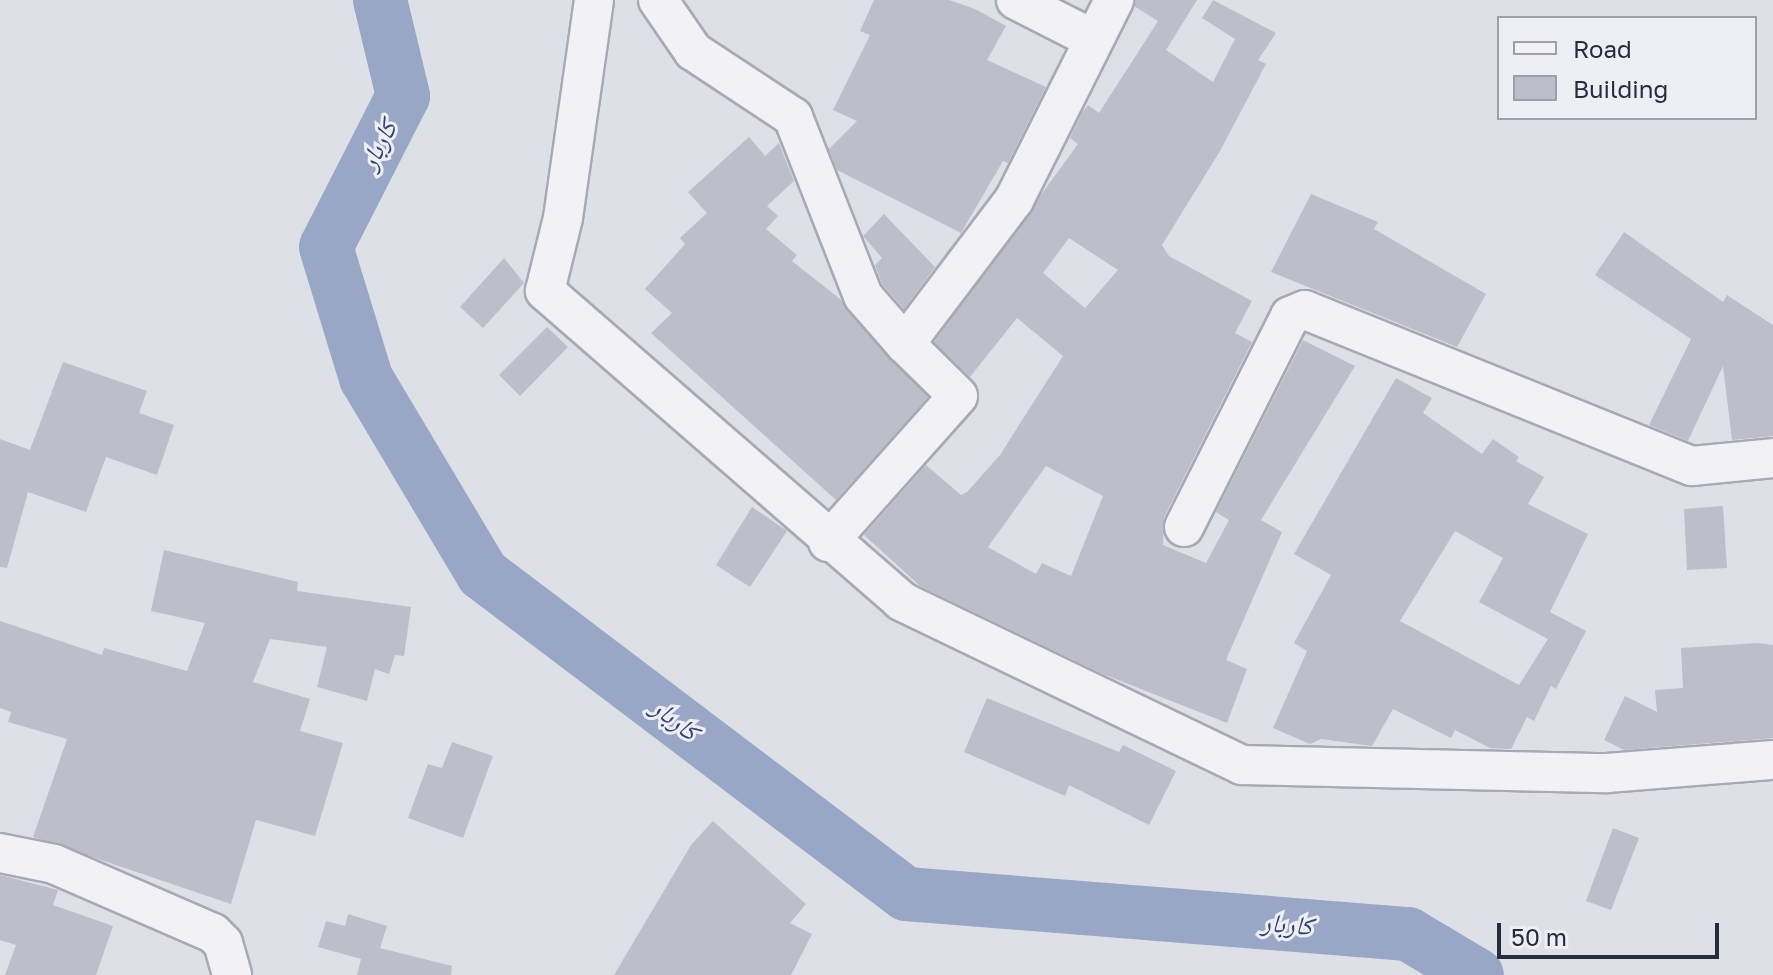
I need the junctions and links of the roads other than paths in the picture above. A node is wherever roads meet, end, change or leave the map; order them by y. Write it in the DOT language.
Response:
graph roads {
  1 [pos="594,0"];
  2 [pos="658,0"];
  3 [pos="1016,0"];
  4 [pos="1114,0"];
  5 [pos="1093,39"];
  6 [pos="905,344"];
  7 [pos="1773,458"];
  8 [pos="1184,527"];
  9 [pos="828,542"];
  10 [pos="1773,760"];
  11 [pos="0,853"];
  12 [pos="232,975"];
  1 -- 9 [label="street"];
  2 -- 6 [label="street"];
  3 -- 5 [label="street"];
  4 -- 5 [label="street"];
  5 -- 6 [label="street"];
  6 -- 9 [label="street"];
  7 -- 8 [label="street"];
  9 -- 10 [label="street"];
  11 -- 12 [label="street"];
}
